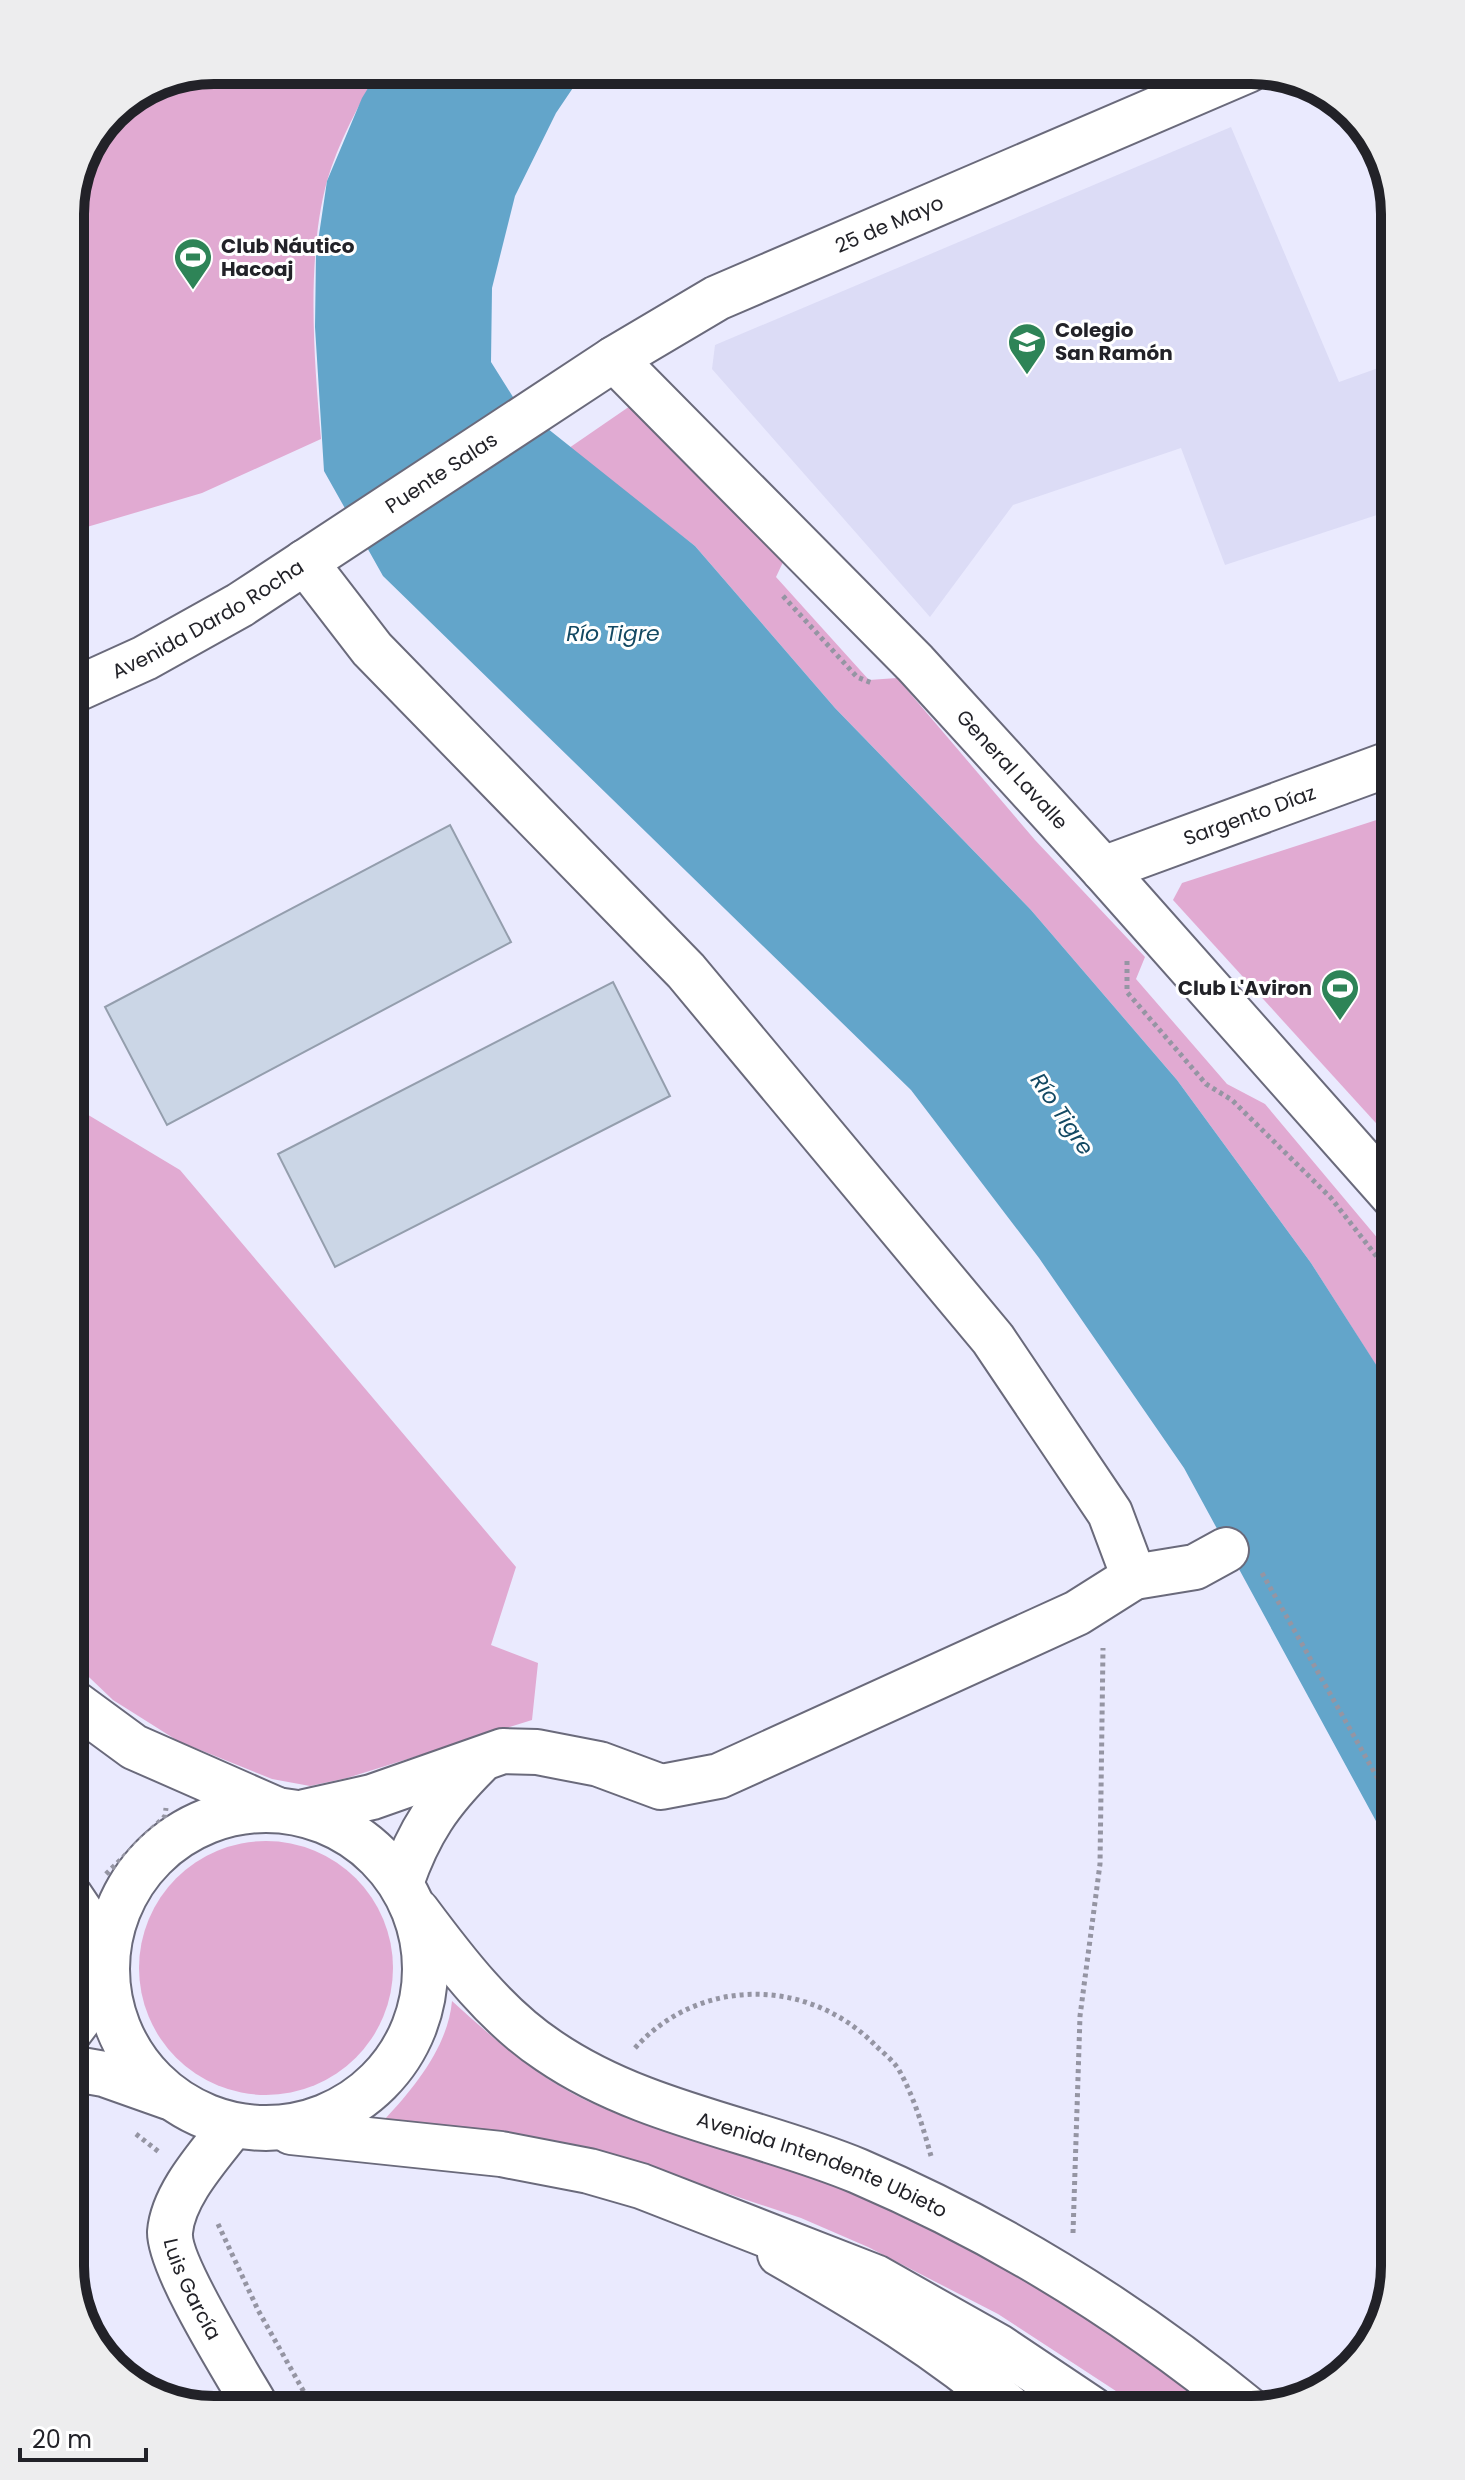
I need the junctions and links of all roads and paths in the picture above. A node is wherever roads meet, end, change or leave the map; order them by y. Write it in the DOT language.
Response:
graph roads {
  1 [pos="1215,84"];
  2 [pos="614,359"];
  3 [pos="543,405"];
  4 [pos="323,550"];
  5 [pos="774,587"];
  6 [pos="84,685"];
  7 [pos="883,688"];
  8 [pos="1381,767"];
  9 [pos="1103,869"];
  10 [pos="1126,949"];
  11 [pos="1381,1182"];
  12 [pos="1381,1262"];
  13 [pos="1226,1550"];
  14 [pos="1119,1588"];
  15 [pos="84,1710"];
  16 [pos="482,1759"];
  17 [pos="173,1766"];
  18 [pos="1381,1784"];
  19 [pos="292,1812"];
  20 [pos="87,1887"];
  21 [pos="407,1895"];
  22 [pos="107,1973"];
  23 [pos="84,2009"];
  24 [pos="627,2057"];
  25 [pos="84,2071"];
  26 [pos="169,2097"];
  27 [pos="244,2127"];
  28 [pos="935,2170"];
  29 [pos="699,2207"];
  30 [pos="1073,2247"];
  31 [pos="250,2396"];
  32 [pos="995,2396"];
  33 [pos="1072,2396"];
  34 [pos="1231,2396"];
  1 -- 2 [label="main road, 25 de Mayo"];
  2 -- 3 [label="main road, 25 de Mayo"];
  2 -- 9 [label="main road, General Lavalle"];
  3 -- 4 [label="main road, Puente Salas"];
  4 -- 6 [label="main road, Avenida Dardo Rocha"];
  4 -- 14 [label="main road"];
  5 -- 7 [label="path"];
  8 -- 9 [label="main road, Sargento Díaz"];
  9 -- 11 [label="main road, General Lavalle"];
  10 -- 12 [label="path"];
  13 -- 14 [label="main road"];
  13 -- 18 [label="path"];
  14 -- 16 [label="main road"];
  14 -- 30 [label="path"];
  15 -- 17 [label="main road"];
  16 -- 19 [label="main road"];
  16 -- 21 [label="main road"];
  17 -- 19 [label="main road"];
  17 -- 20 [label="path"];
  19 -- 21 [label="main road, Avenida Intendente Ubieto"];
  19 -- 22 [label="main road"];
  20 -- 22 [label="main road"];
  21 -- 27 [label="main road"];
  21 -- 34 [label="main road, Avenida Intendente Ubieto"];
  22 -- 23 [label="main road"];
  22 -- 26 [label="main road"];
  24 -- 28 [label="path"];
  25 -- 26 [label="main road"];
  26 -- 27 [label="main road"];
  27 -- 29 [label="main road"];
  27 -- 31 [label="main road, Luis García"];
  29 -- 32 [label="main road"];
  29 -- 33 [label="main road"];
}
